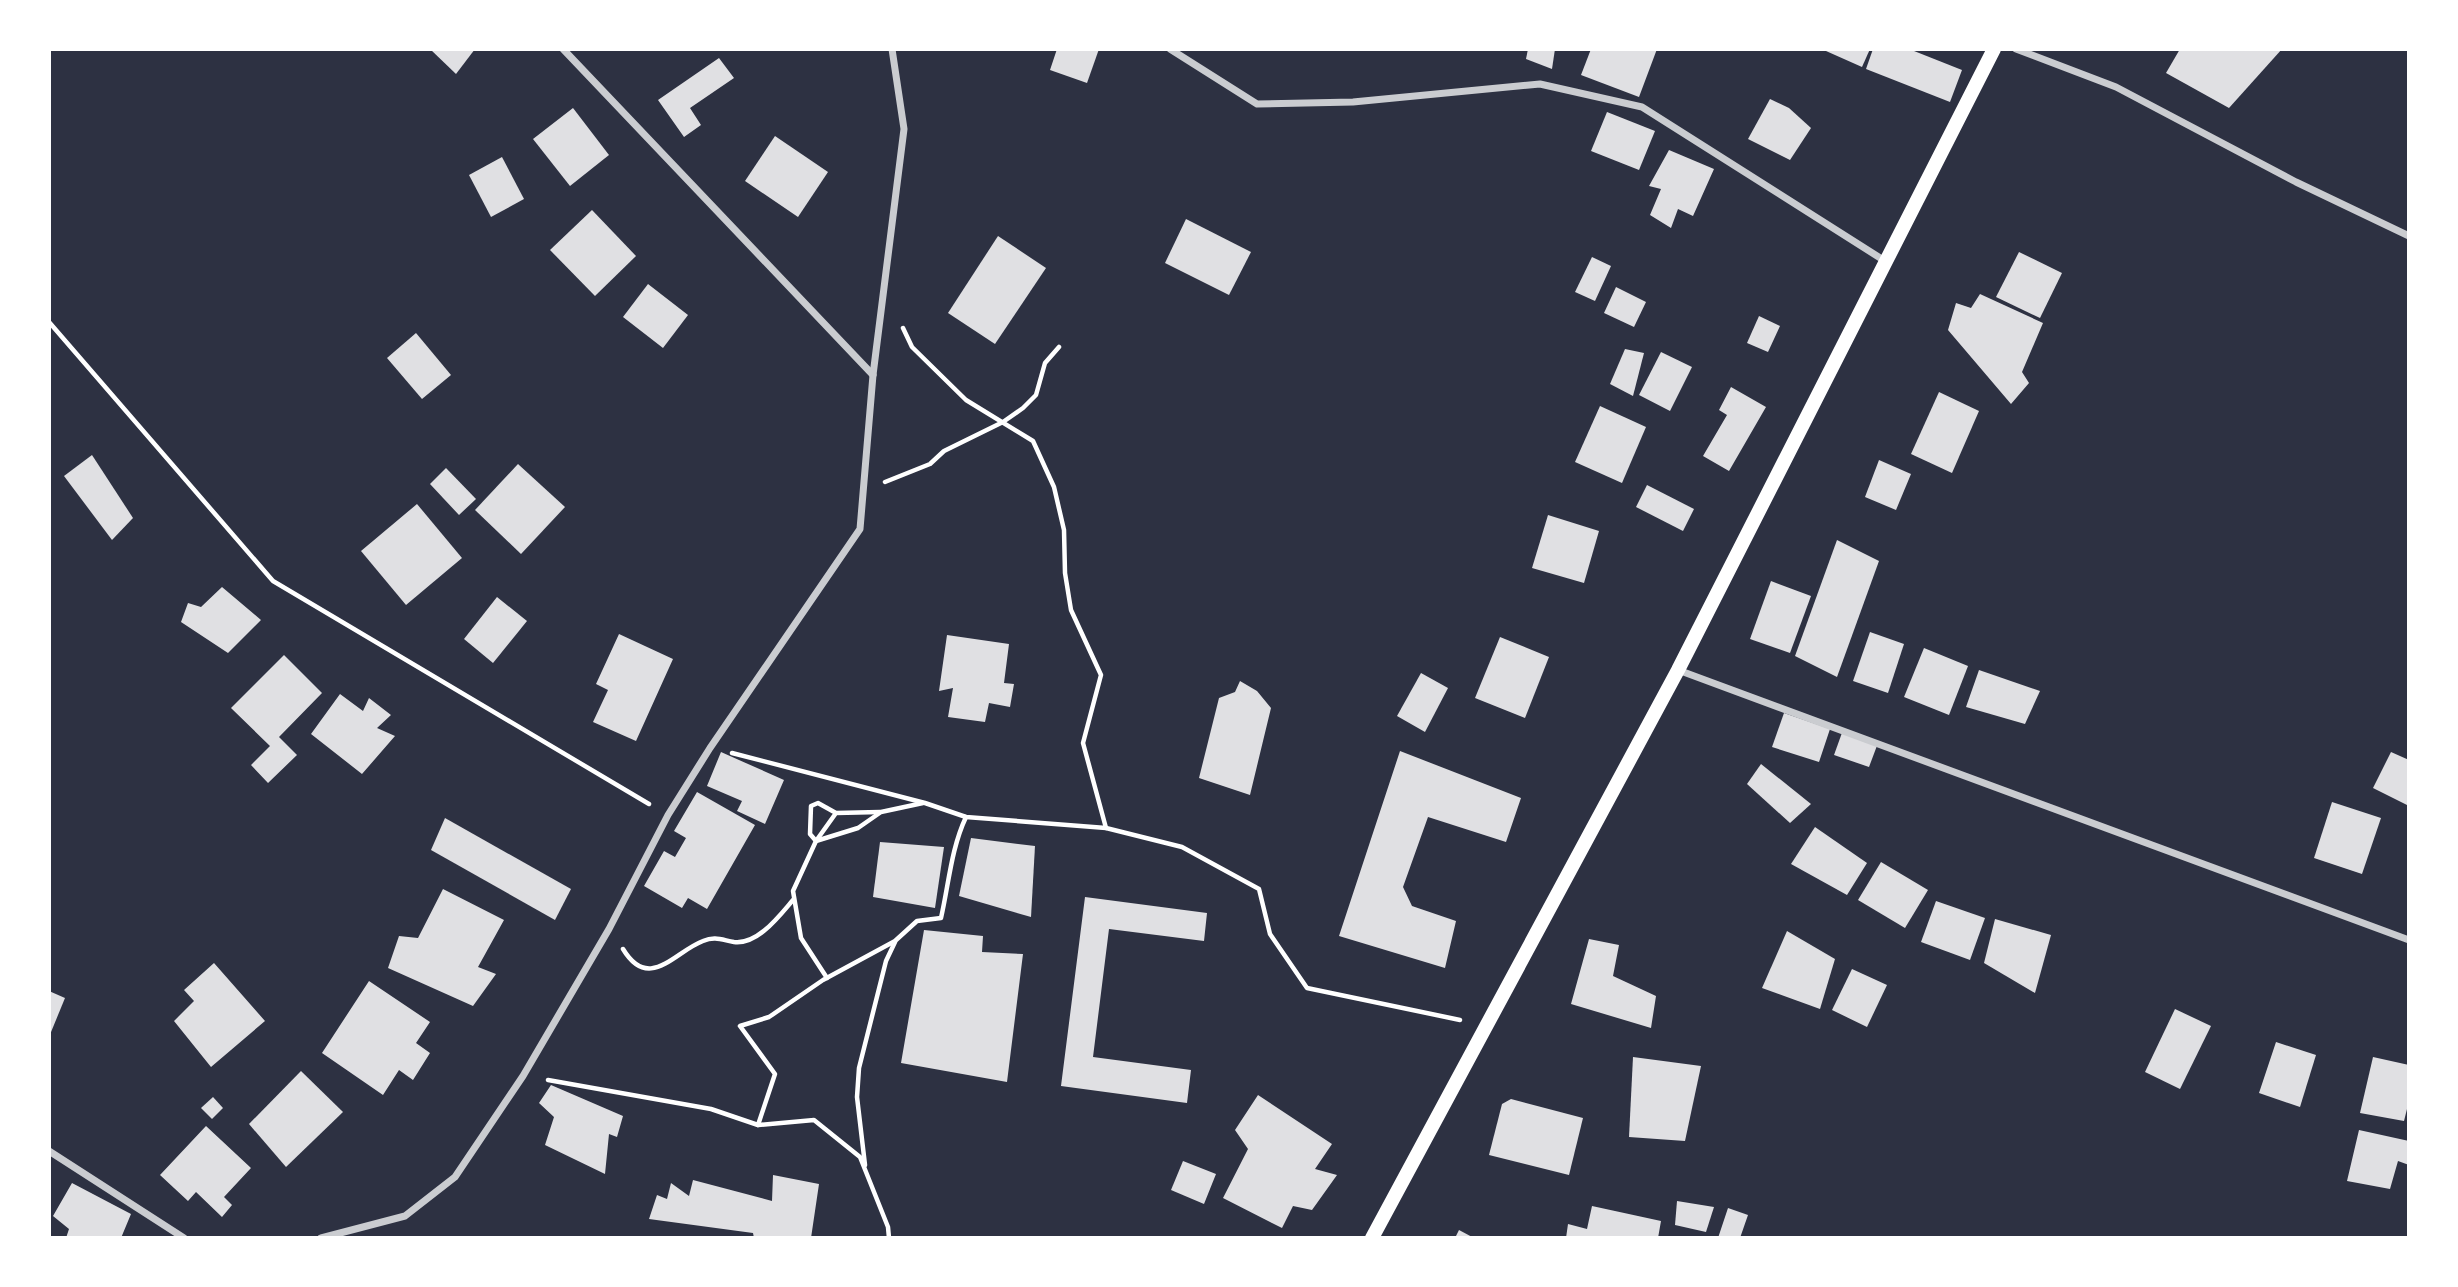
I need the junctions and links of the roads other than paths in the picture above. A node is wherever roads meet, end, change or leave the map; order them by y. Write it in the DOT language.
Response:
graph roads {
  1 [pos="563,49"];
  2 [pos="892,49"];
  3 [pos="1170,49"];
  4 [pos="1994,49"];
  5 [pos="2015,49"];
  6 [pos="2409,236"];
  7 [pos="1887,262"];
  8 [pos="873,375"];
  9 [pos="1678,670"];
  10 [pos="2409,940"];
  11 [pos="49,1151"];
  12 [pos="184,1238"];
  13 [pos="321,1238"];
  14 [pos="1372,1238"];
  1 -- 8 [label="street"];
  2 -- 8 [label="street"];
  3 -- 7 [label="street"];
  4 -- 7 [label="main road"];
  5 -- 6 [label="street"];
  7 -- 9 [label="main road"];
  8 -- 13 [label="street"];
  9 -- 10 [label="street"];
  9 -- 14 [label="main road"];
  11 -- 12 [label="street"];
}
